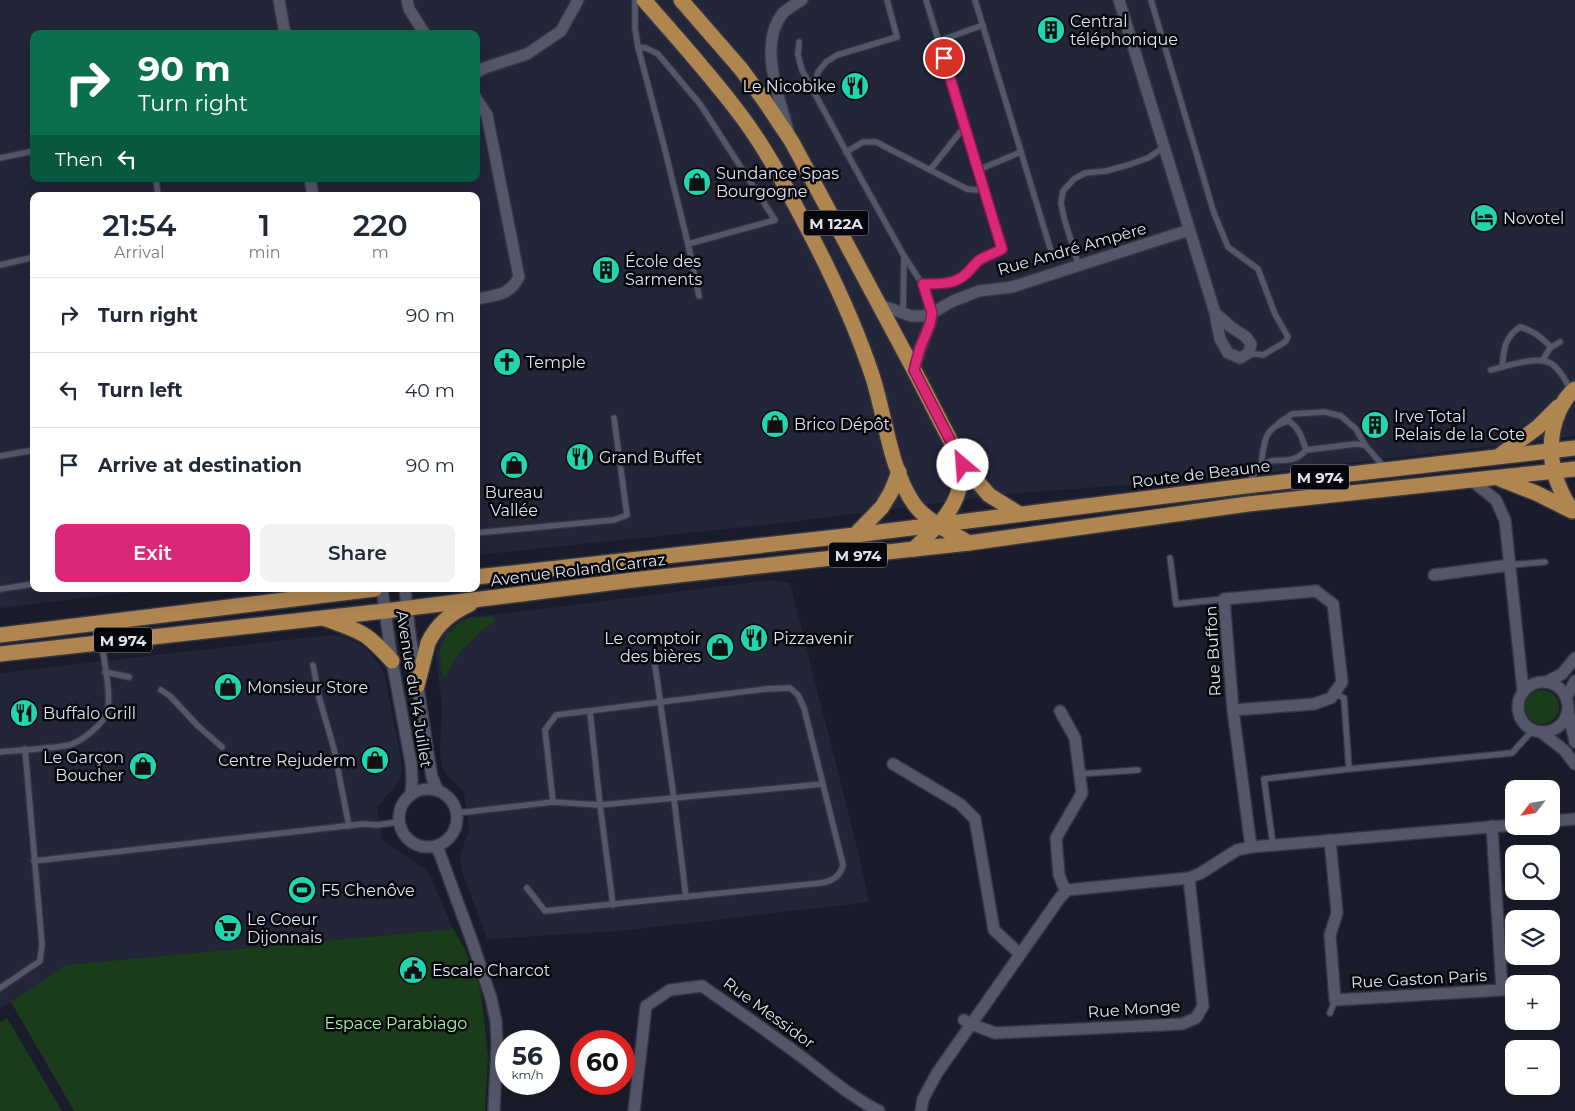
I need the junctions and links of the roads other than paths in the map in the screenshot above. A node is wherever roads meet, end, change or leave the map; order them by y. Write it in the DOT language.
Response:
graph roads {
  1 [pos="279,0"];
  2 [pos="407,0"];
  3 [pos="578,0"];
  4 [pos="635,0"];
  5 [pos="644,0"];
  6 [pos="681,0"];
  7 [pos="802,0"];
  8 [pos="887,0"];
  9 [pos="926,0"];
  10 [pos="975,0"];
  11 [pos="1119,0"];
  12 [pos="1151,0"];
  13 [pos="983,25"];
  14 [pos="284,30"];
  15 [pos="422,30"];
  16 [pos="938,41"];
  17 [pos="799,42"];
  18 [pos="638,47"];
  19 [pos="480,70"];
  20 [pos="813,90"];
  21 [pos="480,104"];
  22 [pos="965,126"];
  23 [pos="792,142"];
  24 [pos="1164,147"];
  25 [pos="30,152"];
  26 [pos="846,152"];
  27 [pos="1021,152"];
  28 [pos="0,158"];
  29 [pos="930,170"];
  30 [pos="978,170"];
  31 [pos="983,185"];
  32 [pos="1189,230"];
  33 [pos="688,244"];
  34 [pos="1051,251"];
  35 [pos="904,256"];
  36 [pos="30,258"];
  37 [pos="0,265"];
  38 [pos="1079,266"];
  39 [pos="923,284"];
  40 [pos="699,296"];
  41 [pos="480,298"];
  42 [pos="880,305"];
  43 [pos="932,313"];
  44 [pos="1215,313"];
  45 [pos="903,314"];
  46 [pos="1560,342"];
  47 [pos="1551,347"];
  48 [pos="1249,353"];
  49 [pos="1543,360"];
  50 [pos="1502,367"];
  51 [pos="914,370"];
  52 [pos="1491,370"];
  53 [pos="1570,394"];
  54 [pos="614,418"];
  55 [pos="1279,423"];
  56 [pos="1365,445"];
  57 [pos="1575,448"];
  58 [pos="1306,450"];
  59 [pos="30,451"];
  60 [pos="1551,451"];
  61 [pos="0,456"];
  62 [pos="1497,457"];
  63 [pos="963,465"];
  64 [pos="1261,466"];
  65 [pos="1575,469"];
  66 [pos="1386,470"];
  67 [pos="1554,471"];
  68 [pos="899,472"];
  69 [pos="1496,478"];
  70 [pos="1471,480"];
  71 [pos="1246,486"];
  72 [pos="1573,513"];
  73 [pos="1018,514"];
  74 [pos="938,524"];
  75 [pos="480,533"];
  76 [pos="855,535"];
  77 [pos="969,544"];
  78 [pos="914,549"];
  79 [pos="1170,558"];
  80 [pos="1545,562"];
  81 [pos="1510,565"];
  82 [pos="1434,575"];
  83 [pos="480,576"];
  84 [pos="30,585"];
  85 [pos="0,589"];
  86 [pos="332,592"];
  87 [pos="382,592"];
  88 [pos="405,592"];
  89 [pos="318,593"];
  90 [pos="1224,598"];
  91 [pos="478,600"];
  92 [pos="407,608"];
  93 [pos="384,611"];
  94 [pos="322,618"];
  95 [pos="0,635"];
  96 [pos="102,642"];
  97 [pos="0,654"];
  98 [pos="1575,658"];
  99 [pos="392,661"];
  100 [pos="312,665"];
  101 [pos="655,665"];
  102 [pos="106,672"];
  103 [pos="129,677"];
  104 [pos="1575,681"];
  105 [pos="1546,682"];
  106 [pos="418,686"];
  107 [pos="161,690"];
  108 [pos="1524,691"];
  109 [pos="1334,693"];
  110 [pos="1567,702"];
  111 [pos="660,703"];
  112 [pos="1060,710"];
  113 [pos="1233,710"];
  114 [pos="590,712"];
  115 [pos="1537,731"];
  116 [pos="1575,742"];
  117 [pos="222,747"];
  118 [pos="25,749"];
  119 [pos="0,752"];
  120 [pos="893,764"];
  121 [pos="1575,764"];
  122 [pos="1349,769"];
  123 [pos="1138,770"];
  124 [pos="1080,774"];
  125 [pos="823,784"];
  126 [pos="438,791"];
  127 [pos="411,795"];
  128 [pos="674,799"];
  129 [pos="553,802"];
  130 [pos="600,806"];
  131 [pos="457,813"];
  132 [pos="1575,819"];
  133 [pos="1560,820"];
  134 [pos="399,822"];
  135 [pos="1505,825"];
  136 [pos="349,826"];
  137 [pos="1492,826"];
  138 [pos="1330,840"];
  139 [pos="1273,845"];
  140 [pos="437,846"];
  141 [pos="1251,847"];
  142 [pos="34,861"];
  143 [pos="1188,878"];
  144 [pos="527,888"];
  145 [pos="1067,890"];
  146 [pos="686,898"];
  147 [pos="613,905"];
  148 [pos="1020,954"];
  149 [pos="0,988"];
  150 [pos="1335,1000"];
  151 [pos="1330,1013"];
  152 [pos="967,1022"];
  153 [pos="494,1111"];
  154 [pos="634,1111"];
  155 [pos="879,1111"];
  156 [pos="921,1111"];
  1 -- 14 [label="street"];
  2 -- 15 [label="street"];
  3 -- 19 [label="street"];
  4 -- 18 [label="lane"];
  5 -- 68 [label="main road, M 122A"];
  6 -- 23 [label="main road, M 122A"];
  7 -- 23 [label="street"];
  8 -- 20 [label="lane"];
  9 -- 16 [label="lane"];
  10 -- 13 [label="lane"];
  11 -- 24 [label="street"];
  12 -- 48 [label="lane"];
  13 -- 16 [label="lane"];
  13 -- 27 [label="lane"];
  16 -- 22 [label="lane"];
  17 -- 20 [label="lane"];
  18 -- 33 [label="lane"];
  18 -- 33 [label="lane"];
  20 -- 26 [label="lane"];
  21 -- 41 [label="street"];
  22 -- 29 [label="lane"];
  22 -- 30 [label="lane"];
  23 -- 42 [label="main road, M 122A"];
  24 -- 32 [label="street"];
  24 -- 38 [label="lane"];
  25 -- 28 [label="lane"];
  26 -- 29 [label="lane"];
  26 -- 35 [label="lane"];
  27 -- 30 [label="lane"];
  27 -- 34 [label="lane"];
  29 -- 31 [label="lane"];
  30 -- 31 [label="lane"];
  31 -- 39 [label="lane"];
  32 -- 38 [label="street, Rue André Ampère"];
  32 -- 44 [label="street"];
  33 -- 40 [label="lane"];
  35 -- 39 [label="lane"];
  35 -- 45 [label="lane"];
  36 -- 37 [label="lane"];
  38 -- 43 [label="street, Rue André Ampère"];
  39 -- 43 [label="lane"];
  42 -- 45 [label="street, Rue André Ampère"];
  42 -- 51 [label="main road, M 122A"];
  43 -- 45 [label="street, Rue André Ampère"];
  43 -- 51 [label="street"];
  44 -- 48 [label="street"];
  44 -- 48 [label="street"];
  46 -- 47 [label="lane"];
  47 -- 49 [label="lane"];
  47 -- 50 [label="lane"];
  49 -- 50 [label="lane"];
  49 -- 53 [label="lane"];
  50 -- 52 [label="lane"];
  51 -- 63 [label="main road, M 122A"];
  53 -- 60 [label="main road"];
  53 -- 62 [label="main road"];
  54 -- 75 [label="lane"];
  55 -- 56 [label="lane"];
  55 -- 58 [label="lane"];
  55 -- 64 [label="lane"];
  56 -- 58 [label="lane"];
  56 -- 66 [label="lane"];
  57 -- 60 [label="main road, Route de Beaune / M 974"];
  58 -- 64 [label="lane"];
  59 -- 61 [label="lane"];
  60 -- 62 [label="main road, Route de Beaune / M 974"];
  60 -- 67 [label="main road"];
  62 -- 66 [label="main road, Route de Beaune / M 974"];
  63 -- 73 [label="main road, M 122A"];
  63 -- 74 [label="main road"];
  64 -- 71 [label="lane"];
  65 -- 67 [label="main road, M 974"];
  66 -- 71 [label="main road, Route de Beaune / M 974"];
  67 -- 69 [label="main road, M 974"];
  67 -- 72 [label="main road"];
  68 -- 74 [label="main road, M 122A"];
  68 -- 76 [label="main road"];
  69 -- 70 [label="main road, M 974"];
  69 -- 72 [label="main road"];
  70 -- 77 [label="main road, M 974"];
  70 -- 81 [label="street"];
  71 -- 73 [label="main road, Route de Beaune / M 974"];
  73 -- 74 [label="main road, Route de Beaune / M 974"];
  74 -- 76 [label="main road, Route de Beaune / M 974"];
  74 -- 77 [label="main road, M 122A"];
  74 -- 78 [label="main road"];
  76 -- 83 [label="main road, Avenue Roland Carraz"];
  77 -- 78 [label="main road, M 974"];
  78 -- 91 [label="main road, Avenue Roland Carraz / M 974"];
  79 -- 90 [label="lane"];
  80 -- 81 [label="lane"];
  81 -- 82 [label="street"];
  81 -- 108 [label="street"];
  84 -- 85 [label="lane"];
  86 -- 89 [label="main road, M 974"];
  87 -- 93 [label="street, Avenue du 14 Juillet"];
  88 -- 92 [label="street, Avenue du 14 Juillet"];
  89 -- 95 [label="main road, M 974"];
  90 -- 109 [label="street, Rue Buffon"];
  90 -- 113 [label="street, Rue Buffon"];
  91 -- 92 [label="main road, Avenue Roland Carraz"];
  91 -- 106 [label="main road"];
  92 -- 93 [label="main road, Avenue Roland Carraz / M 974"];
  92 -- 106 [label="street, Avenue du 14 Juillet"];
  93 -- 94 [label="main road, Avenue Roland Carraz / M 974"];
  93 -- 99 [label="street, Avenue du 14 Juillet"];
  94 -- 96 [label="main road, Avenue Roland Carraz / M 974"];
  94 -- 99 [label="main road"];
  96 -- 97 [label="main road, Avenue Roland Carraz / M 974"];
  96 -- 102 [label="lane"];
  98 -- 105 [label="street"];
  99 -- 127 [label="street, Avenue du 14 Juillet"];
  100 -- 136 [label="lane"];
  101 -- 111 [label="lane"];
  102 -- 103 [label="lane"];
  102 -- 118 [label="lane"];
  104 -- 110 [label="street"];
  105 -- 108 [label="street"];
  105 -- 110 [label="street"];
  106 -- 126 [label="street, Avenue du 14 Juillet"];
  107 -- 117 [label="lane"];
  108 -- 115 [label="street"];
  109 -- 113 [label="street, Rue Buffon"];
  109 -- 122 [label="lane"];
  110 -- 115 [label="street"];
  110 -- 116 [label="street"];
  111 -- 114 [label="lane"];
  111 -- 125 [label="lane"];
  111 -- 128 [label="lane"];
  112 -- 124 [label="street"];
  113 -- 141 [label="street, Rue Buffon"];
  114 -- 129 [label="lane"];
  114 -- 130 [label="lane"];
  115 -- 121 [label="street"];
  115 -- 122 [label="lane"];
  118 -- 119 [label="lane"];
  118 -- 142 [label="lane"];
  120 -- 148 [label="street"];
  122 -- 139 [label="lane"];
  123 -- 124 [label="lane"];
  124 -- 145 [label="street"];
  125 -- 128 [label="lane"];
  125 -- 146 [label="lane"];
  126 -- 127 [label="street"];
  126 -- 131 [label="street"];
  127 -- 134 [label="street"];
  128 -- 130 [label="lane"];
  128 -- 146 [label="lane"];
  129 -- 130 [label="lane"];
  129 -- 131 [label="lane"];
  130 -- 147 [label="lane"];
  131 -- 140 [label="street"];
  132 -- 133 [label="street"];
  134 -- 136 [label="lane"];
  134 -- 140 [label="street"];
  135 -- 137 [label="street"];
  136 -- 142 [label="lane"];
  137 -- 138 [label="street"];
  137 -- 150 [label="street, Rue Gaston Paris"];
  138 -- 139 [label="street"];
  138 -- 150 [label="street, Rue Gaston Paris"];
  139 -- 141 [label="street"];
  140 -- 153 [label="street"];
  141 -- 143 [label="street"];
  142 -- 149 [label="lane"];
  143 -- 145 [label="street"];
  143 -- 152 [label="street, Rue Monge"];
  144 -- 147 [label="lane"];
  145 -- 148 [label="street"];
  146 -- 147 [label="lane"];
  148 -- 152 [label="street"];
  150 -- 151 [label="lane"];
  152 -- 156 [label="street"];
  154 -- 155 [label="street, Rue Messidor"];
}
